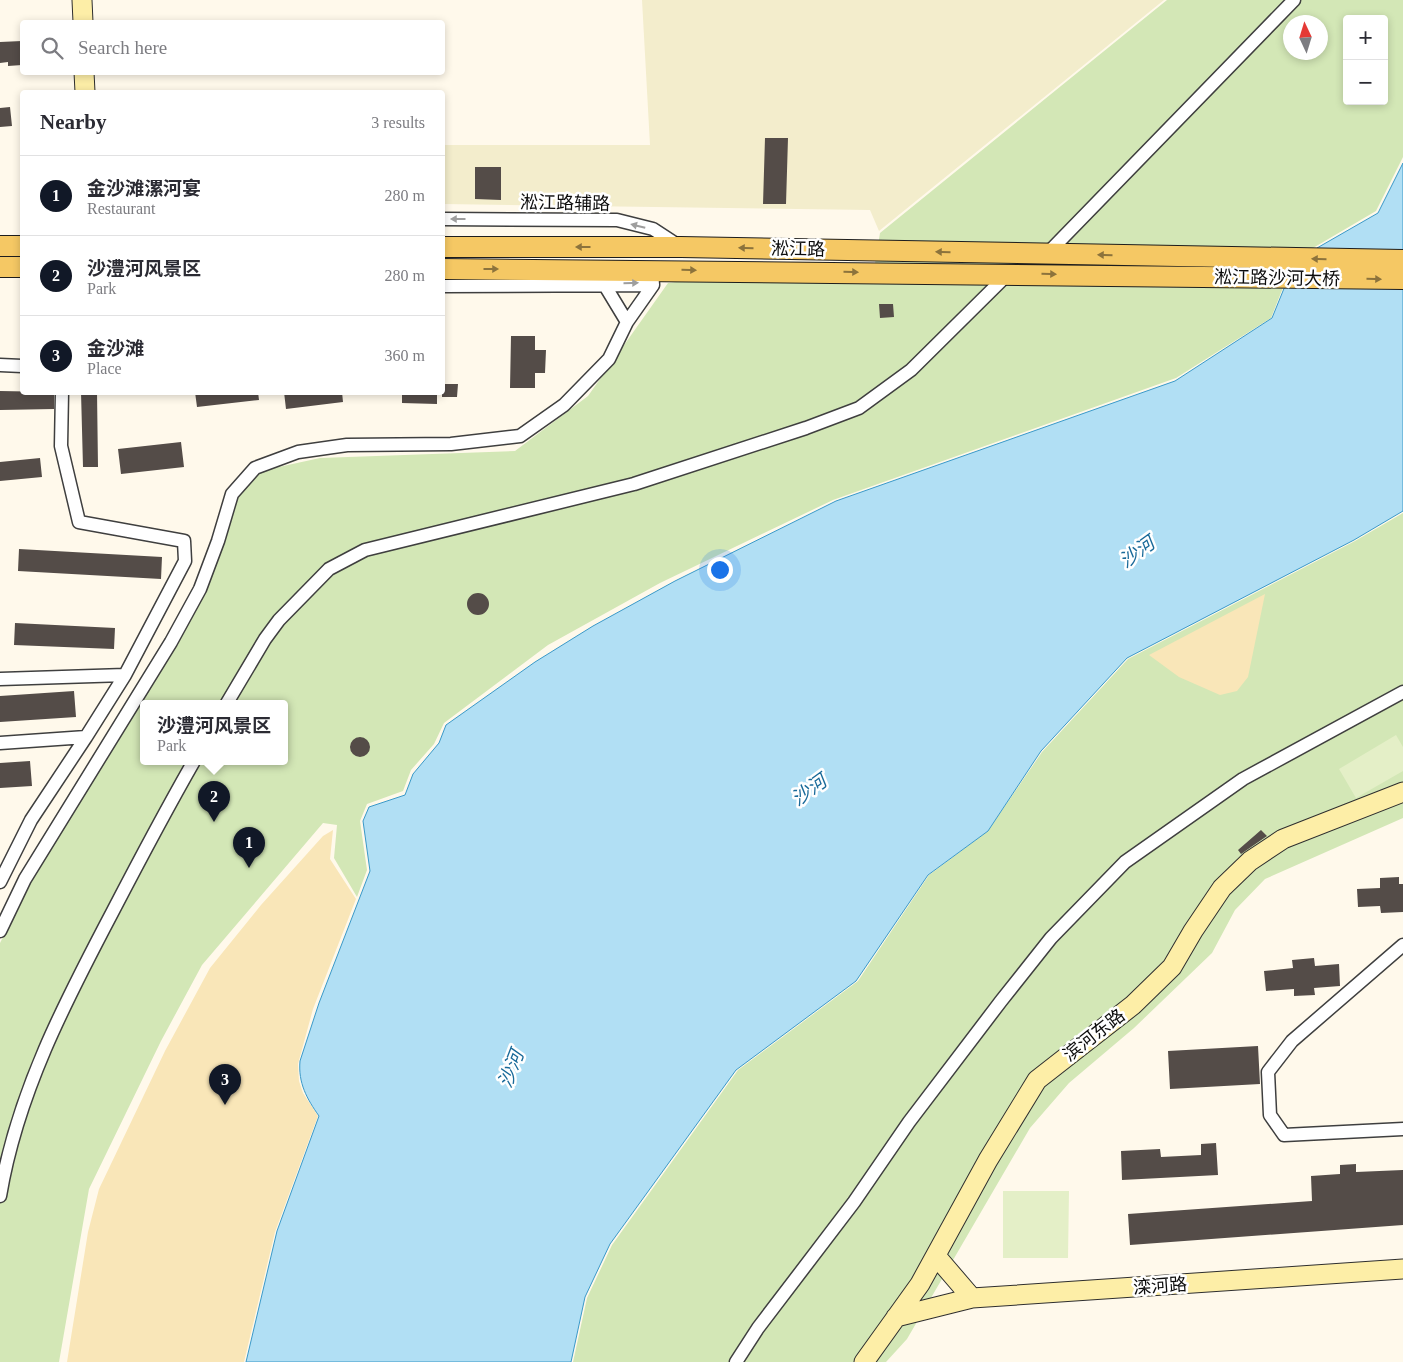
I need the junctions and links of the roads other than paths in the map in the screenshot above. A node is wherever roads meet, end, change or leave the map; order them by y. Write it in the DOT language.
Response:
graph roads {
  1 [pos="82,0"];
  2 [pos="1294,0"];
  3 [pos="83,20"];
  4 [pos="84,75"];
  5 [pos="85,90"];
  6 [pos="445,219"];
  7 [pos="0,246"];
  8 [pos="20,246"];
  9 [pos="445,247"];
  10 [pos="681,247"];
  11 [pos="1047,254"];
  12 [pos="1154,255"];
  13 [pos="1403,260"];
  14 [pos="0,267"];
  15 [pos="20,267"];
  16 [pos="445,269"];
  17 [pos="1009,274"];
  18 [pos="604,277"];
  19 [pos="652,277"];
  20 [pos="1150,277"];
  21 [pos="1403,280"];
  22 [pos="445,286"];
  23 [pos="627,322"];
  24 [pos="0,365"];
  25 [pos="20,366"];
  26 [pos="62,395"];
  27 [pos="124,675"];
  28 [pos="0,679"];
  29 [pos="1403,692"];
  30 [pos="229,700"];
  31 [pos="86,738"];
  32 [pos="0,744"];
  33 [pos="192,765"];
  34 [pos="1403,792"];
  35 [pos="0,882"];
  36 [pos="0,931"];
  37 [pos="1403,946"];
  38 [pos="1403,1129"];
  39 [pos="0,1196"];
  40 [pos="936,1256"];
  41 [pos="1403,1269"];
  42 [pos="972,1298"];
  43 [pos="896,1317"];
  44 [pos="736,1362"];
  45 [pos="864,1362"];
  1 -- 3 [label="street"];
  2 -- 11 [label="street"];
  4 -- 5 [label="street"];
  10 -- 6 [label="street, 淞江路辅路, one-way"];
  7 -- 8 [label="main road"];
  10 -- 9 [label="main road, 淞江路, one-way"];
  11 -- 10 [label="main road, 淞江路, one-way"];
  12 -- 11 [label="main road, 淞江路, one-way"];
  13 -- 12 [label="main road, 淞江路沙河大桥, one-way"];
  14 -- 15 [label="main road"];
  16 -- 18 [label="main road, 淞江路, one-way"];
  19 -- 17 [label="main road, 淞江路, one-way"];
  17 -- 20 [label="main road, 淞江路, one-way"];
  17 -- 30 [label="street"];
  18 -- 19 [label="main road, 淞江路, one-way"];
  18 -- 22 [label="street"];
  18 -- 23 [label="street"];
  19 -- 23 [label="street"];
  20 -- 21 [label="main road, 淞江路沙河大桥, one-way"];
  23 -- 36 [label="street"];
  24 -- 25 [label="street"];
  26 -- 27 [label="street"];
  27 -- 28 [label="street"];
  27 -- 31 [label="street"];
  29 -- 44 [label="street"];
  31 -- 32 [label="street"];
  31 -- 35 [label="street"];
  33 -- 39 [label="street"];
  34 -- 40 [label="street, 滨河东路"];
  37 -- 38 [label="street"];
  40 -- 42 [label="street"];
  40 -- 43 [label="street, 滨河东路"];
  41 -- 42 [label="street, 滦河路"];
  42 -- 43 [label="street, 滦河路"];
  43 -- 45 [label="street, 滨河东路"];
}
